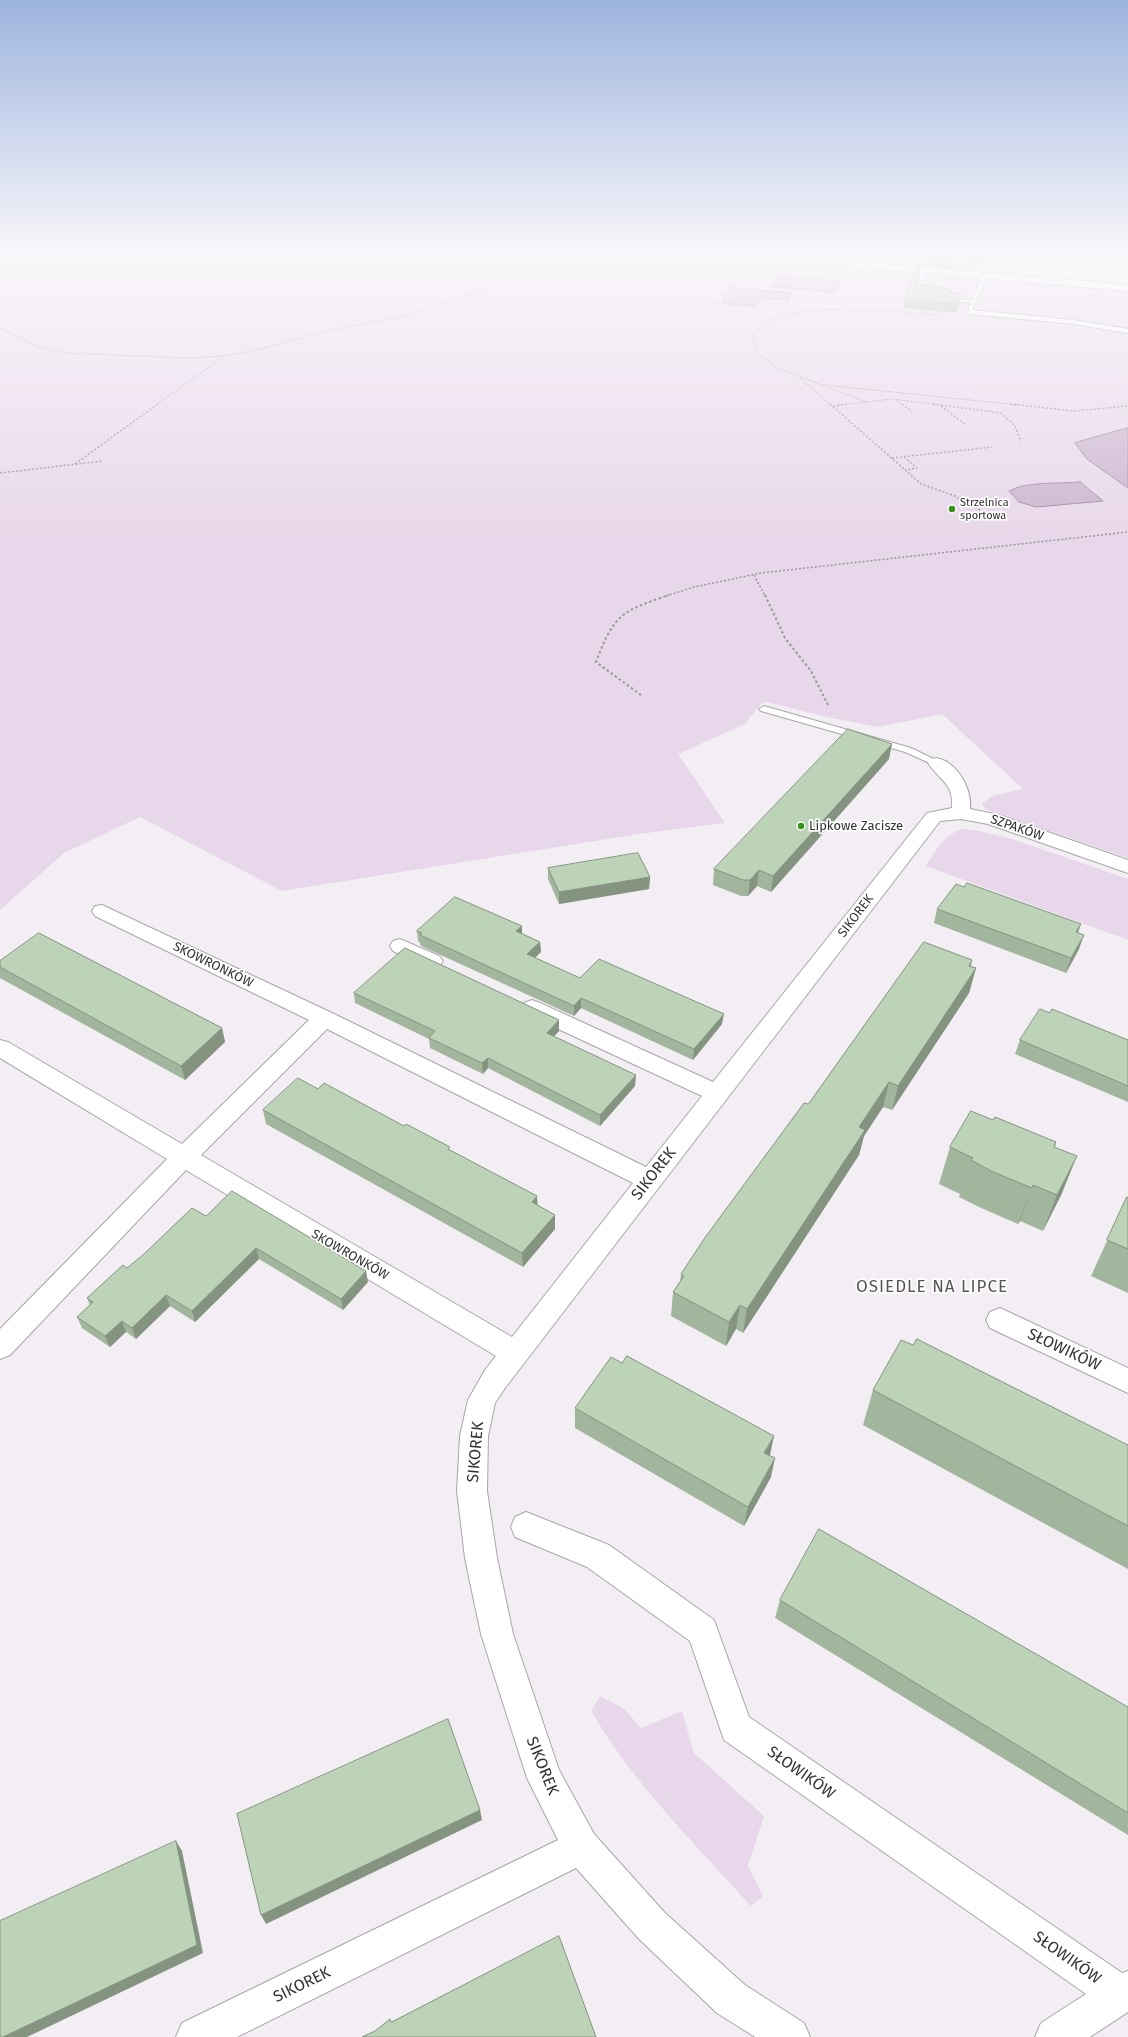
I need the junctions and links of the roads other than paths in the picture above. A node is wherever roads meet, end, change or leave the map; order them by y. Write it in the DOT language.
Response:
graph roads {
  1 [pos="764,709"];
  2 [pos="937,763"];
  3 [pos="961,812"];
  4 [pos="1128,867"];
  5 [pos="102,911"];
  6 [pos="400,946"];
  7 [pos="450,970"];
  8 [pos="516,1000"];
  9 [pos="324,1018"];
  10 [pos="0,1048"];
  11 [pos="718,1094"];
  12 [pos="184,1157"];
  13 [pos="649,1180"];
  14 [pos="1000,1320"];
  15 [pos="0,1347"];
  16 [pos="515,1353"];
  17 [pos="1128,1381"];
  18 [pos="526,1527"];
  19 [pos="581,1847"];
  20 [pos="1124,1993"];
  21 [pos="196,2037"];
  22 [pos="790,2037"];
  23 [pos="1055,2037"];
  1 -- 2 [label="lane"];
  2 -- 3 [label="street"];
  3 -- 4 [label="street, SZPAKÓW"];
  3 -- 11 [label="street, SIKOREK"];
  5 -- 9 [label="street, SKOWRONKÓW"];
  6 -- 7 [label="street"];
  8 -- 11 [label="street"];
  9 -- 12 [label="street"];
  9 -- 13 [label="street, SKOWRONKÓW"];
  10 -- 12 [label="street, SKOWRONKÓW"];
  11 -- 13 [label="street, SIKOREK"];
  12 -- 15 [label="street"];
  12 -- 16 [label="street, SKOWRONKÓW"];
  13 -- 16 [label="street, SIKOREK"];
  14 -- 17 [label="street, SŁOWIKÓW"];
  16 -- 19 [label="street, SIKOREK"];
  18 -- 20 [label="street, SŁOWIKÓW"];
  19 -- 21 [label="street, SIKOREK"];
  19 -- 22 [label="street, SIKOREK"];
  20 -- 23 [label="street, SŁOWIKÓW"];
}
